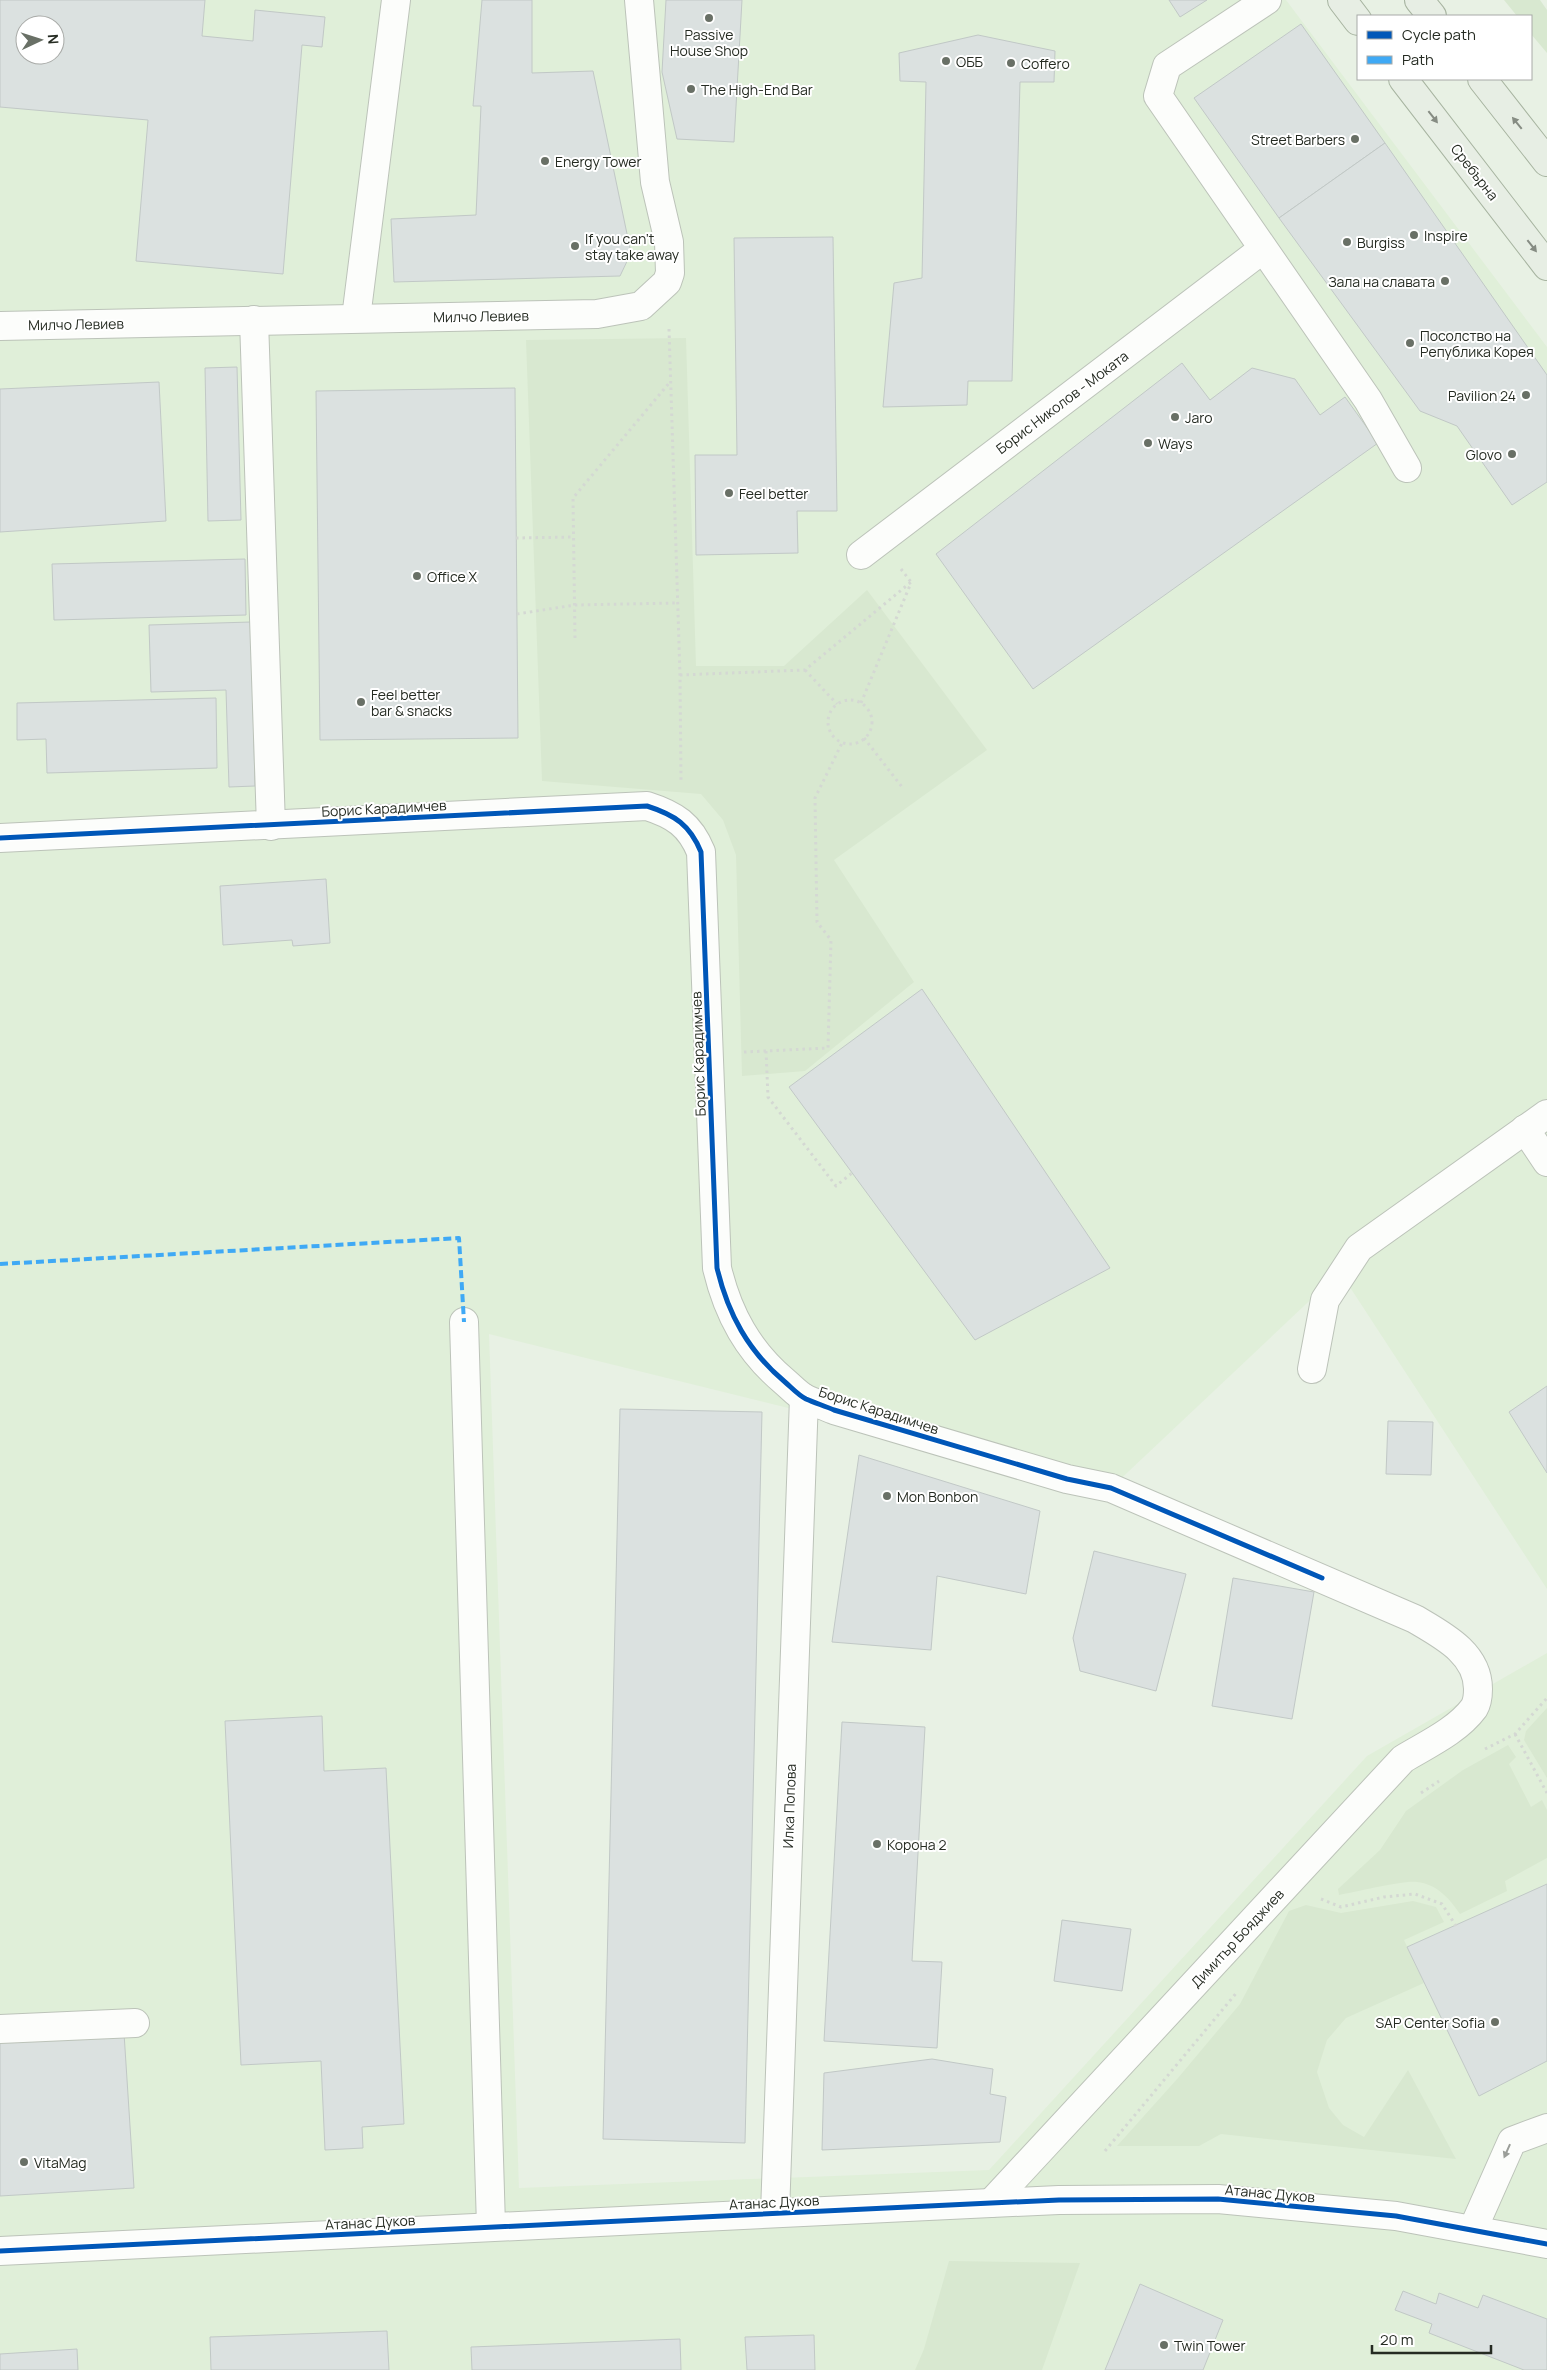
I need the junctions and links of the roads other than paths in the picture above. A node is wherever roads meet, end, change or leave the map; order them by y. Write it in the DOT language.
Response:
graph roads {
  1 [pos="396,0"];
  2 [pos="639,0"];
  3 [pos="1267,0"];
  4 [pos="1342,0"];
  5 [pos="1419,0"];
  6 [pos="1431,15"];
  7 [pos="1357,20"];
  8 [pos="1404,80"];
  9 [pos="1483,80"];
  10 [pos="1547,162"];
  11 [pos="1263,249"];
  12 [pos="1547,266"];
  13 [pos="356,318"];
  14 [pos="254,320"];
  15 [pos="0,326"];
  16 [pos="1407,468"];
  17 [pos="861,555"];
  18 [pos="271,826"];
  19 [pos="0,838"];
  20 [pos="1547,1114"];
  21 [pos="1524,1129"];
  22 [pos="1547,1162"];
  23 [pos="464,1322"];
  24 [pos="1312,1369"];
  25 [pos="804,1398"];
  26 [pos="1478,1679"];
  27 [pos="135,2023"];
  28 [pos="0,2029"];
  29 [pos="1547,2128"];
  30 [pos="990,2203"];
  31 [pos="775,2214"];
  32 [pos="491,2226"];
  33 [pos="1472,2229"];
  34 [pos="1547,2244"];
  35 [pos="0,2251"];
  1 -- 13 [label="street"];
  2 -- 13 [label="street, Милчо Левиев"];
  3 -- 11 [label="street"];
  4 -- 7 [label="main road"];
  5 -- 6 [label="main road"];
  8 -- 12 [label="main road, Сребърна, one-way"];
  10 -- 9 [label="main road, one-way"];
  11 -- 16 [label="street"];
  11 -- 17 [label="street, Борис Николов - Моката"];
  13 -- 14 [label="street, Милчо Левиев"];
  14 -- 15 [label="street, Милчо Левиев"];
  14 -- 18 [label="street"];
  18 -- 19 [label="street, Борис Карадимчев"];
  18 -- 25 [label="street, Борис Карадимчев"];
  20 -- 21 [label="street"];
  21 -- 22 [label="street"];
  21 -- 24 [label="street"];
  23 -- 32 [label="street"];
  25 -- 26 [label="street, Борис Карадимчев"];
  25 -- 31 [label="street, Илка Попова"];
  26 -- 30 [label="street, Димитър Бояджиев"];
  27 -- 28 [label="street"];
  29 -- 33 [label="street, one-way"];
  30 -- 31 [label="street, Атанас Дуков"];
  30 -- 33 [label="street, Атанас Дуков"];
  31 -- 32 [label="street, Атанас Дуков"];
  32 -- 35 [label="street, Атанас Дуков"];
  33 -- 34 [label="street, Атанас Дуков"];
}
